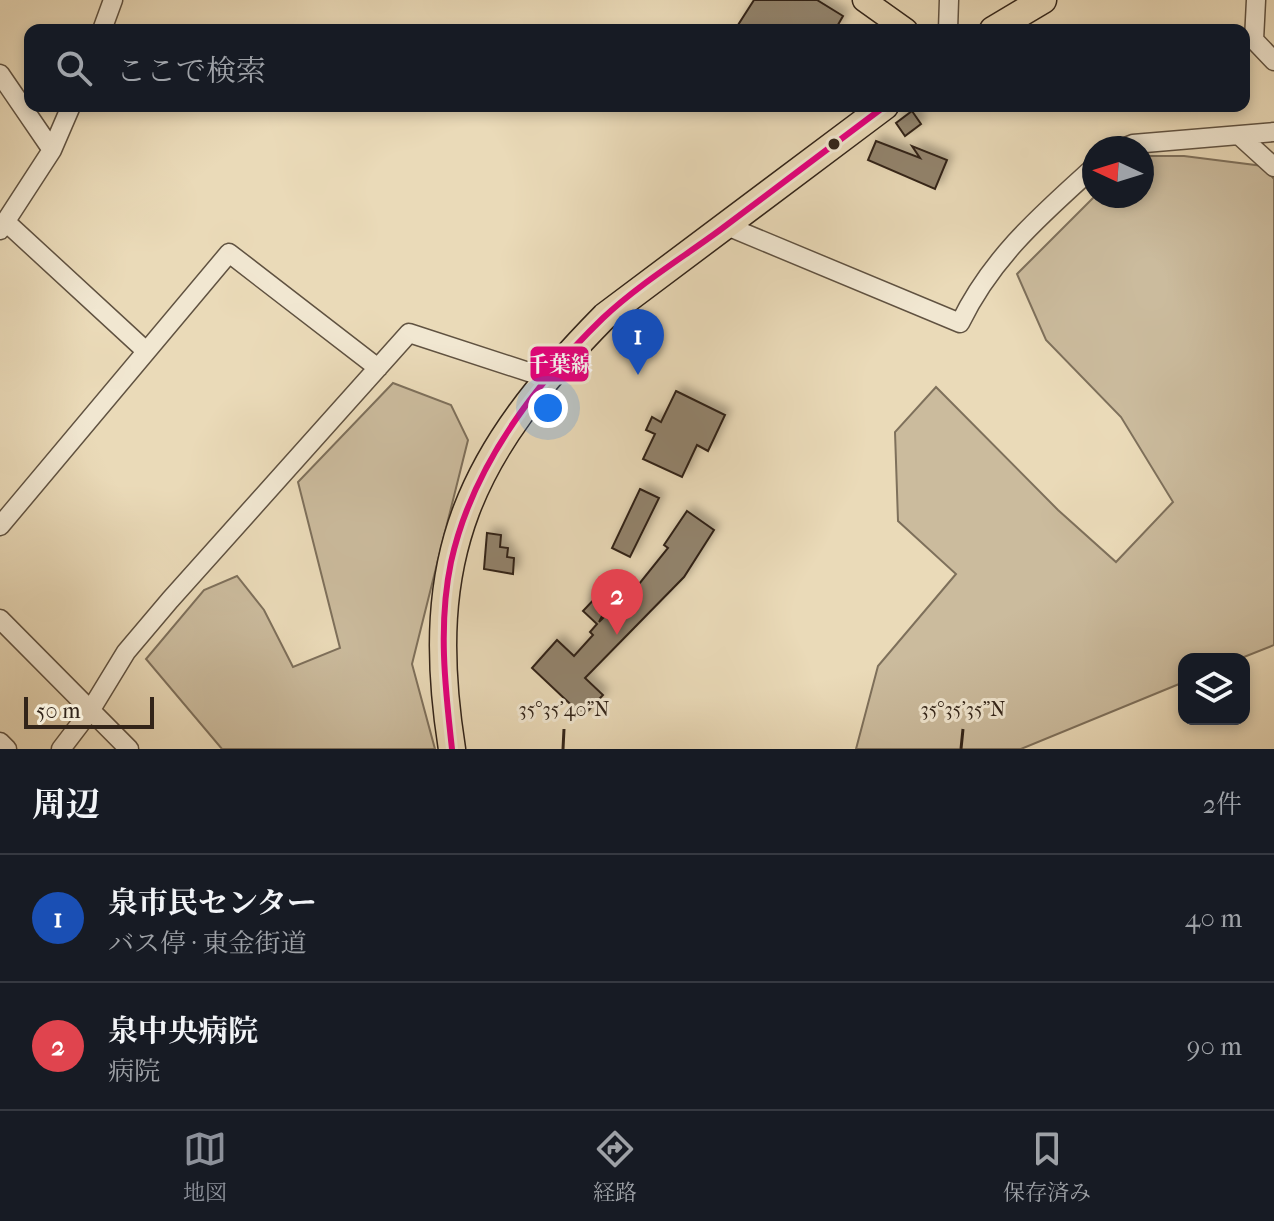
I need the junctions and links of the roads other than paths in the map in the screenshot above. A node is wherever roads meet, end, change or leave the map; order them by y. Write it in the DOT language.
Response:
graph roads {
  1 [pos="113,0"];
  2 [pos="864,0"];
  3 [pos="949,0"];
  4 [pos="1043,0"];
  5 [pos="1256,0"];
  6 [pos="104,24"];
  7 [pos="898,24"];
  8 [pos="948,24"];
  9 [pos="1003,24"];
  10 [pos="1274,61"];
  11 [pos="3,83"];
  12 [pos="24,112"];
  13 [pos="24,112"];
  14 [pos="68,112"];
  15 [pos="877,112"];
  16 [pos="1274,132"];
  17 [pos="1241,137"];
  18 [pos="1154,143"];
  19 [pos="52,150"];
  20 [pos="1274,167"];
  21 [pos="1082,178"];
  22 [pos="3,226"];
  23 [pos="727,226"];
  24 [pos="146,351"];
  25 [pos="378,368"];
  26 [pos="547,378"];
  27 [pos="0,526"];
  28 [pos="0,619"];
  29 [pos="90,711"];
  30 [pos="0,742"];
  31 [pos="7,749"];
  32 [pos="61,749"];
  33 [pos="129,749"];
  34 [pos="452,749"];
  1 -- 6 [label="street"];
  2 -- 7 [label="main road"];
  3 -- 8 [label="street"];
  4 -- 9 [label="highway"];
  5 -- 10 [label="street"];
  11 -- 13 [label="street"];
  12 -- 19 [label="street"];
  14 -- 19 [label="street"];
  15 -- 23 [label="highway"];
  16 -- 17 [label="street"];
  17 -- 18 [label="street"];
  17 -- 20 [label="street"];
  19 -- 22 [label="street"];
  21 -- 23 [label="street"];
  22 -- 24 [label="street"];
  23 -- 26 [label="highway"];
  24 -- 25 [label="street"];
  24 -- 27 [label="street"];
  25 -- 26 [label="street"];
  25 -- 29 [label="street"];
  26 -- 34 [label="highway"];
  28 -- 29 [label="street"];
  29 -- 32 [label="street"];
  29 -- 33 [label="street"];
  30 -- 31 [label="street"];
}
